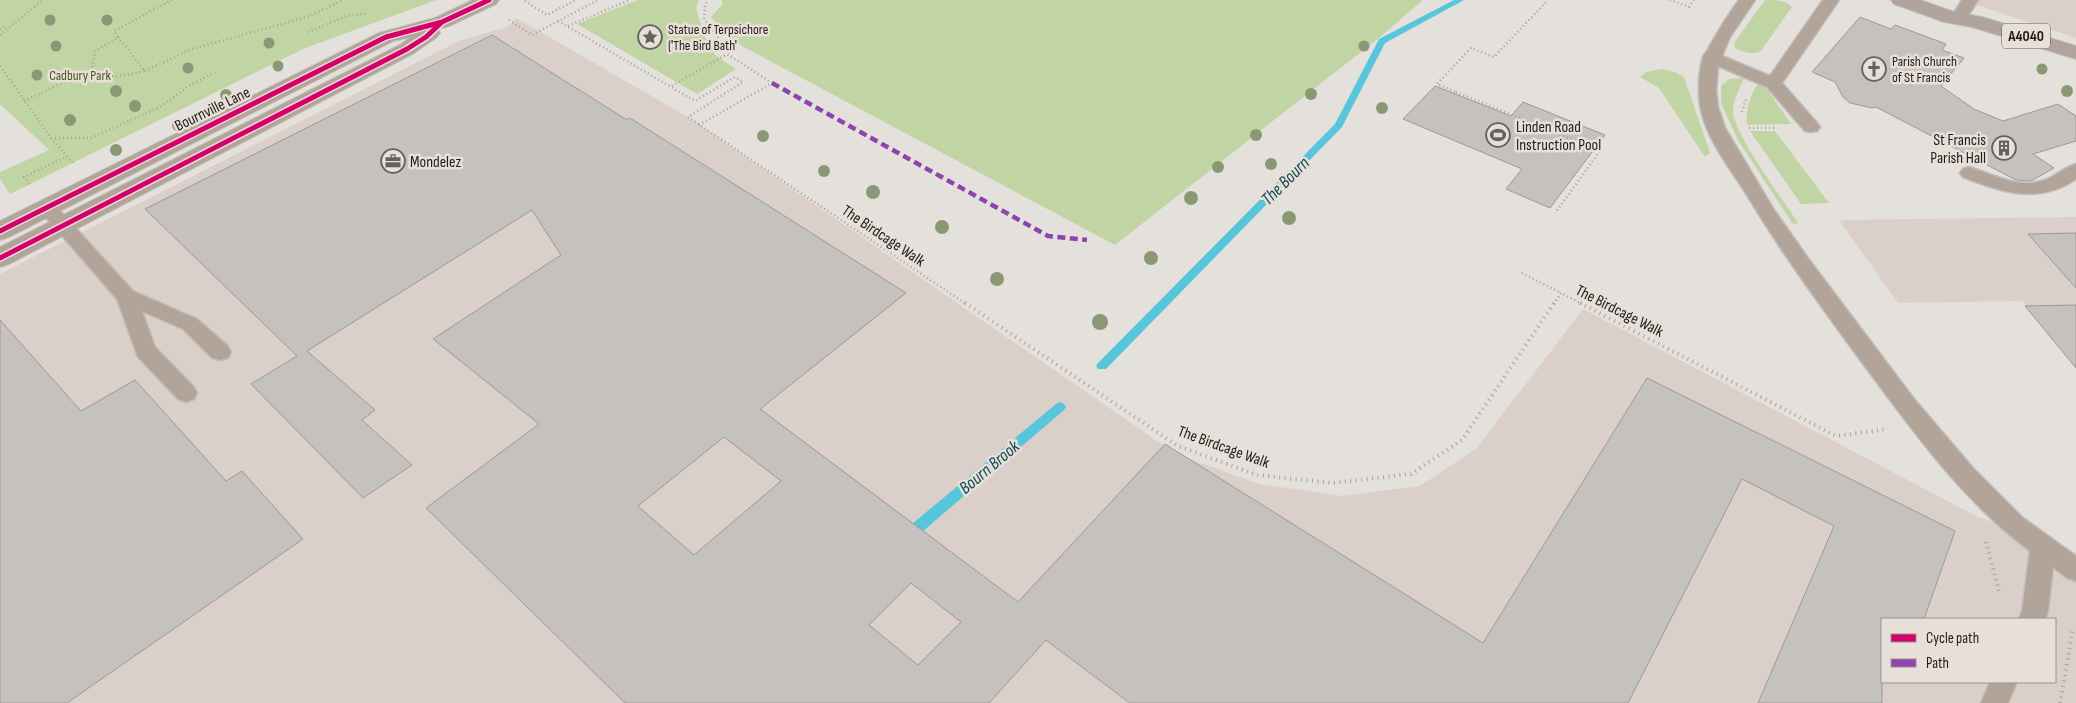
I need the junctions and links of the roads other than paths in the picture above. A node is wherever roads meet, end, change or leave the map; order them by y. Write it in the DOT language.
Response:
graph roads {
  1 [pos="489,0"];
  2 [pos="1746,0"];
  3 [pos="1831,0"];
  4 [pos="1901,0"];
  5 [pos="1925,0"];
  6 [pos="1969,11"];
  7 [pos="442,22"];
  8 [pos="2076,53"];
  9 [pos="1711,57"];
  10 [pos="1773,83"];
  11 [pos="1811,127"];
  12 [pos="2076,170"];
  13 [pos="1969,173"];
  14 [pos="46,207"];
  15 [pos="63,226"];
  16 [pos="0,231"];
  17 [pos="0,258"];
  18 [pos="126,296"];
  19 [pos="220,352"];
  20 [pos="186,393"];
  21 [pos="2043,546"];
  22 [pos="2076,570"];
  23 [pos="2032,618"];
  24 [pos="2004,683"];
  25 [pos="1994,703"];
  1 -- 7 [label="street, Bournville Lane"];
  2 -- 9 [label="lane"];
  3 -- 10 [label="lane"];
  4 -- 6 [label="highway, A4040"];
  5 -- 6 [label="highway, A4040"];
  6 -- 8 [label="highway, A4040"];
  7 -- 14 [label="street, Bournville Lane"];
  7 -- 15 [label="street, Bournville Lane"];
  9 -- 10 [label="lane"];
  9 -- 21 [label="lane"];
  10 -- 11 [label="lane"];
  12 -- 13 [label="lane"];
  14 -- 15 [label="lane"];
  14 -- 16 [label="street, Bournville Lane"];
  15 -- 17 [label="street, Bournville Lane"];
  15 -- 18 [label="lane"];
  18 -- 19 [label="lane"];
  18 -- 20 [label="lane"];
  21 -- 22 [label="lane"];
  21 -- 23 [label="lane"];
  24 -- 25 [label="lane"];
}
